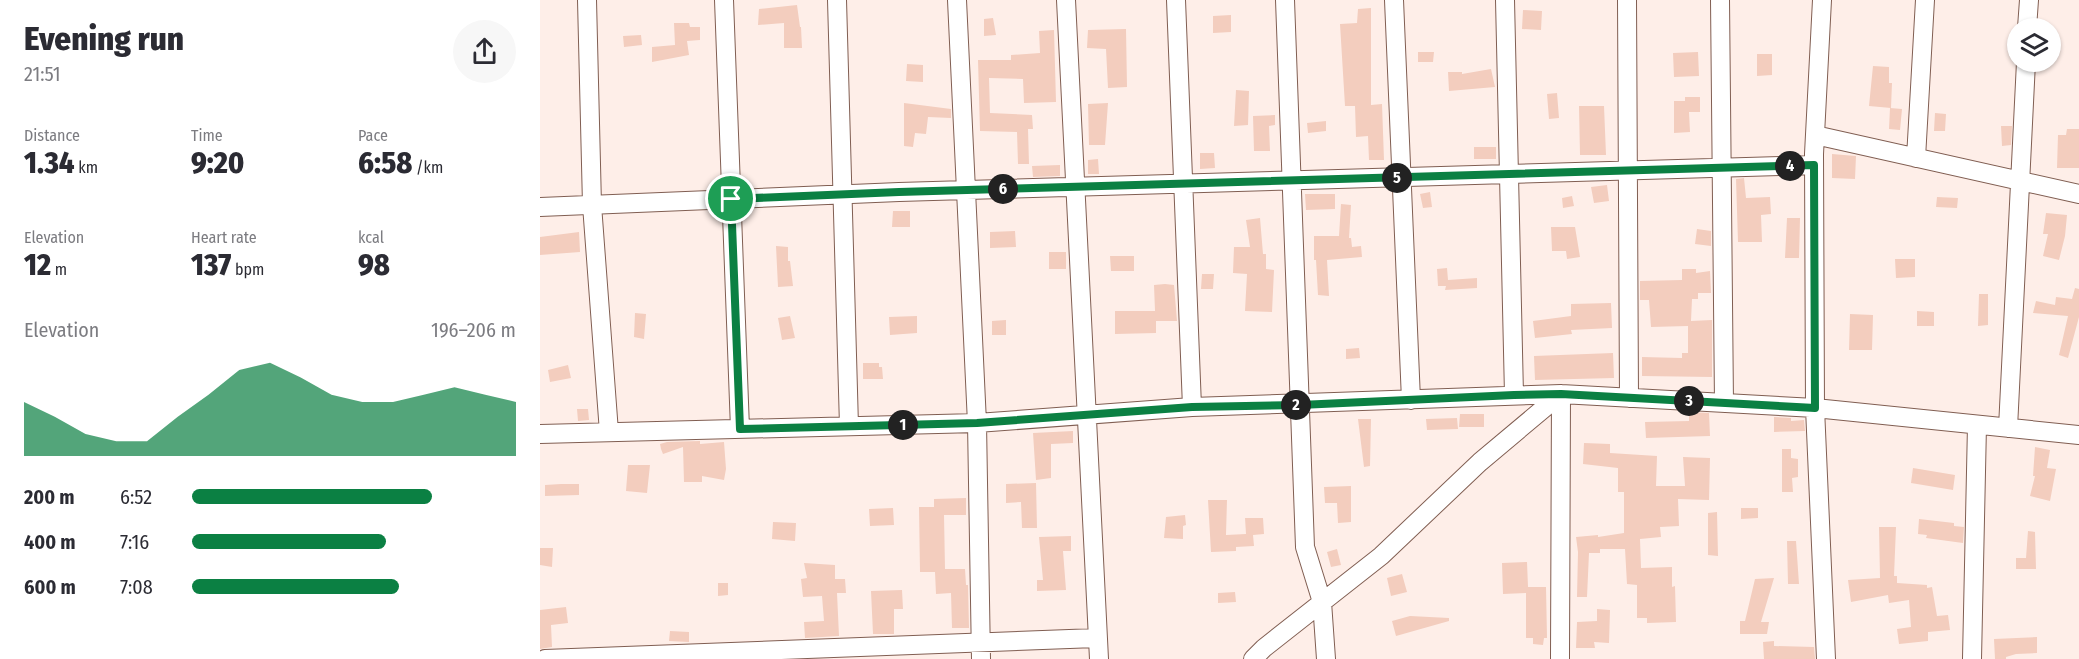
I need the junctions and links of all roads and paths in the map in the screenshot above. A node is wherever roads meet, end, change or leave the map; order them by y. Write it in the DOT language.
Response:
graph roads {
  1 [pos="587,0"];
  2 [pos="724,0"];
  3 [pos="837,0"];
  4 [pos="957,0"];
  5 [pos="1066,0"];
  6 [pos="1176,0"];
  7 [pos="1285,0"];
  8 [pos="1394,0"];
  9 [pos="1505,0"];
  10 [pos="1627,0"];
  11 [pos="1720,0"];
  12 [pos="1822,0"];
  13 [pos="1924,0"];
  14 [pos="2029,0"];
  15 [pos="2028,18"];
  16 [pos="2025,72"];
  17 [pos="1815,135"];
  18 [pos="1916,158"];
  19 [pos="1814,165"];
  20 [pos="1722,168"];
  21 [pos="1628,171"];
  22 [pos="1509,175"];
  23 [pos="1401,178"];
  24 [pos="1292,181"];
  25 [pos="2020,181"];
  26 [pos="1182,184"];
  27 [pos="1075,187"];
  28 [pos="965,190"];
  29 [pos="843,194"];
  30 [pos="2079,195"];
  31 [pos="731,199"];
  32 [pos="592,205"];
  33 [pos="540,207"];
  34 [pos="1561,394"];
  35 [pos="1514,395"];
  36 [pos="1629,398"];
  37 [pos="1411,400"];
  38 [pos="1724,403"];
  39 [pos="1300,405"];
  40 [pos="1192,407"];
  41 [pos="1815,408"];
  42 [pos="1086,416"];
  43 [pos="977,423"];
  44 [pos="1977,425"];
  45 [pos="849,426"];
  46 [pos="2008,428"];
  47 [pos="740,429"];
  48 [pos="609,432"];
  49 [pos="540,434"];
  50 [pos="2079,435"];
  51 [pos="1322,602"];
  52 [pos="1096,638"];
  53 [pos="980,651"];
  54 [pos="545,659"];
  55 [pos="1098,659"];
  56 [pos="1253,659"];
  57 [pos="1326,659"];
  58 [pos="1560,659"];
  59 [pos="1826,659"];
  60 [pos="1972,659"];
  1 -- 32 [label="street"];
  2 -- 31 [label="street"];
  3 -- 29 [label="street"];
  4 -- 28 [label="street"];
  5 -- 27 [label="street"];
  6 -- 26 [label="street"];
  7 -- 24 [label="street"];
  8 -- 23 [label="street"];
  9 -- 22 [label="street"];
  10 -- 21 [label="street"];
  11 -- 20 [label="street"];
  12 -- 17 [label="street"];
  13 -- 18 [label="street"];
  14 -- 15 [label="street"];
  16 -- 25 [label="street"];
  17 -- 18 [label="street"];
  17 -- 19 [label="street"];
  18 -- 25 [label="street"];
  19 -- 20 [label="street"];
  19 -- 41 [label="street"];
  20 -- 21 [label="street"];
  20 -- 38 [label="street"];
  21 -- 22 [label="street"];
  21 -- 36 [label="street"];
  22 -- 23 [label="street"];
  22 -- 35 [label="street"];
  23 -- 24 [label="street"];
  23 -- 37 [label="street"];
  24 -- 26 [label="street"];
  24 -- 39 [label="street"];
  25 -- 30 [label="street"];
  25 -- 46 [label="street"];
  26 -- 27 [label="street"];
  26 -- 40 [label="street"];
  27 -- 28 [label="street"];
  27 -- 42 [label="street"];
  28 -- 29 [label="street"];
  28 -- 43 [label="street"];
  29 -- 31 [label="street"];
  29 -- 45 [label="street"];
  31 -- 32 [label="street"];
  31 -- 47 [label="street"];
  32 -- 33 [label="street"];
  32 -- 48 [label="street"];
  34 -- 35 [label="street"];
  34 -- 36 [label="street"];
  34 -- 51 [label="street"];
  34 -- 58 [label="street"];
  35 -- 37 [label="street"];
  36 -- 38 [label="street"];
  37 -- 39 [label="street"];
  38 -- 41 [label="street"];
  39 -- 40 [label="street"];
  39 -- 51 [label="street"];
  40 -- 42 [label="street"];
  41 -- 44 [label="street"];
  41 -- 59 [label="street"];
  42 -- 43 [label="street"];
  42 -- 52 [label="street"];
  43 -- 45 [label="street"];
  43 -- 53 [label="street"];
  44 -- 46 [label="street"];
  44 -- 60 [label="street"];
  45 -- 47 [label="street"];
  46 -- 50 [label="street"];
  47 -- 48 [label="street"];
  48 -- 49 [label="street"];
  51 -- 56 [label="street"];
  51 -- 57 [label="street"];
  52 -- 53 [label="street"];
  52 -- 55 [label="street"];
  53 -- 54 [label="street"];
}
